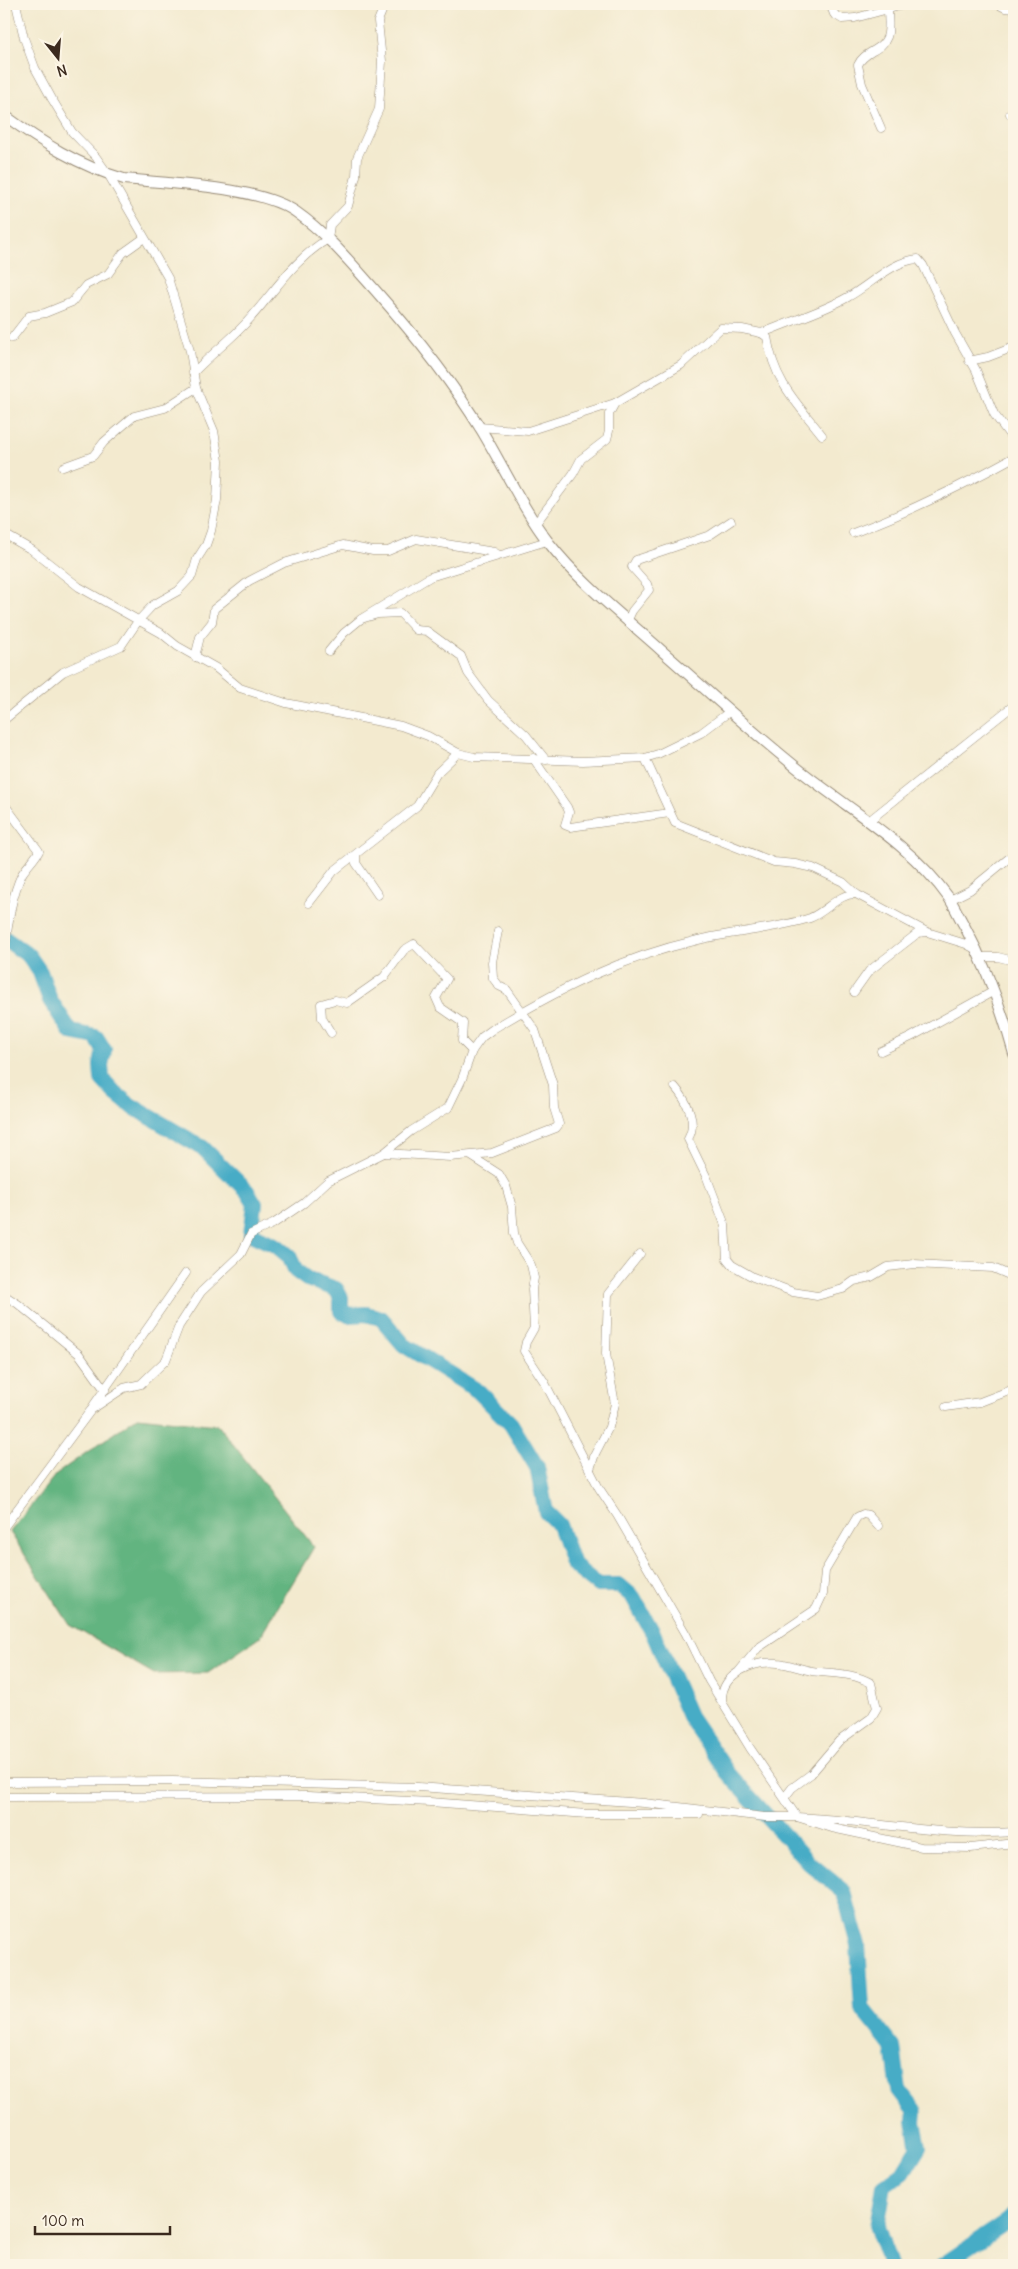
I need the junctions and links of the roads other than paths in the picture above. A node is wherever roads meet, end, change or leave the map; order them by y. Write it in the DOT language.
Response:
graph roads {
  1 [pos="16,4"];
  2 [pos="385,4"];
  3 [pos="830,4"];
  4 [pos="907,4"];
  5 [pos="996,4"];
  6 [pos="888,9"];
  7 [pos="1014,9"];
  8 [pos="4,115"];
  9 [pos="881,128"];
  10 [pos="108,174"];
  11 [pos="144,238"];
  12 [pos="328,239"];
  13 [pos="761,333"];
  14 [pos="12,338"];
  15 [pos="1014,347"];
  16 [pos="969,361"];
  17 [pos="193,373"];
  18 [pos="196,388"];
  19 [pos="615,403"];
  20 [pos="479,427"];
  21 [pos="822,435"];
  22 [pos="1014,441"];
  23 [pos="1014,457"];
  24 [pos="63,467"];
  25 [pos="731,520"];
  26 [pos="536,523"];
  27 [pos="853,533"];
  28 [pos="4,534"];
  29 [pos="547,541"];
  30 [pos="499,555"];
  31 [pos="361,619"];
  32 [pos="138,620"];
  33 [pos="628,620"];
  34 [pos="329,651"];
  35 [pos="195,657"];
  36 [pos="1014,705"];
  37 [pos="729,712"];
  38 [pos="4,720"];
  39 [pos="458,752"];
  40 [pos="533,758"];
  41 [pos="645,758"];
  42 [pos="546,760"];
  43 [pos="4,804"];
  44 [pos="670,813"];
  45 [pos="870,820"];
  46 [pos="1014,854"];
  47 [pos="356,855"];
  48 [pos="856,894"];
  49 [pos="378,895"];
  50 [pos="950,900"];
  51 [pos="309,903"];
  52 [pos="498,931"];
  53 [pos="927,932"];
  54 [pos="4,944"];
  55 [pos="979,954"];
  56 [pos="1014,962"];
  57 [pos="994,990"];
  58 [pos="854,992"];
  59 [pos="523,1011"];
  60 [pos="331,1033"];
  61 [pos="472,1051"];
  62 [pos="881,1051"];
  63 [pos="1014,1054"];
  64 [pos="675,1087"];
  65 [pos="384,1152"];
  66 [pos="471,1156"];
  67 [pos="640,1254"];
  68 [pos="186,1273"];
  69 [pos="1014,1277"];
  70 [pos="4,1295"];
  71 [pos="1014,1389"];
  72 [pos="104,1390"];
  73 [pos="946,1407"];
  74 [pos="90,1410"];
  75 [pos="590,1469"];
  76 [pos="878,1526"];
  77 [pos="4,1527"];
  78 [pos="737,1673"];
  79 [pos="722,1700"];
  80 [pos="4,1782"];
  81 [pos="4,1797"];
  82 [pos="785,1797"];
  83 [pos="741,1815"];
  84 [pos="797,1817"];
  85 [pos="1014,1832"];
  86 [pos="1014,1843"];
  1 -- 10 [label="street"];
  2 -- 12 [label="street"];
  3 -- 6 [label="street"];
  4 -- 6 [label="street"];
  5 -- 7 [label="street"];
  6 -- 9 [label="street"];
  8 -- 10 [label="street"];
  10 -- 11 [label="street"];
  10 -- 12 [label="street"];
  11 -- 14 [label="street"];
  11 -- 17 [label="street"];
  12 -- 17 [label="street"];
  12 -- 20 [label="street"];
  13 -- 16 [label="street"];
  13 -- 19 [label="street"];
  13 -- 21 [label="street"];
  15 -- 16 [label="street"];
  16 -- 22 [label="street"];
  17 -- 18 [label="street"];
  18 -- 24 [label="street"];
  18 -- 32 [label="street"];
  19 -- 20 [label="street"];
  19 -- 26 [label="street"];
  20 -- 26 [label="street"];
  23 -- 27 [label="street"];
  25 -- 33 [label="street"];
  26 -- 29 [label="street"];
  28 -- 32 [label="street"];
  29 -- 30 [label="street"];
  29 -- 33 [label="street"];
  30 -- 31 [label="street"];
  30 -- 35 [label="street"];
  31 -- 34 [label="street"];
  31 -- 42 [label="street"];
  32 -- 35 [label="street"];
  32 -- 38 [label="street"];
  33 -- 37 [label="street"];
  35 -- 39 [label="street"];
  36 -- 45 [label="street"];
  37 -- 41 [label="street"];
  37 -- 45 [label="street"];
  39 -- 40 [label="street"];
  39 -- 47 [label="street"];
  40 -- 42 [label="street"];
  40 -- 44 [label="street"];
  41 -- 42 [label="street"];
  41 -- 44 [label="street"];
  43 -- 54 [label="street"];
  44 -- 48 [label="street"];
  45 -- 50 [label="street"];
  46 -- 50 [label="street"];
  47 -- 49 [label="street"];
  47 -- 51 [label="street"];
  48 -- 53 [label="street"];
  48 -- 59 [label="street"];
  50 -- 55 [label="street"];
  52 -- 59 [label="street"];
  53 -- 55 [label="street"];
  53 -- 58 [label="street"];
  55 -- 56 [label="street"];
  55 -- 57 [label="street"];
  57 -- 62 [label="street"];
  57 -- 63 [label="street"];
  59 -- 61 [label="street"];
  59 -- 66 [label="street"];
  60 -- 61 [label="street"];
  61 -- 65 [label="street"];
  64 -- 69 [label="street"];
  65 -- 66 [label="street"];
  65 -- 74 [label="street"];
  66 -- 75 [label="street"];
  67 -- 75 [label="street"];
  68 -- 72 [label="street"];
  70 -- 72 [label="street"];
  71 -- 73 [label="street"];
  72 -- 74 [label="street"];
  74 -- 77 [label="street"];
  75 -- 79 [label="street"];
  76 -- 78 [label="street"];
  78 -- 79 [label="street"];
  78 -- 82 [label="street"];
  79 -- 82 [label="street"];
  80 -- 83 [label="street"];
  81 -- 83 [label="street"];
  82 -- 84 [label="street"];
  83 -- 84 [label="street"];
  84 -- 85 [label="street"];
  84 -- 86 [label="street"];
}
